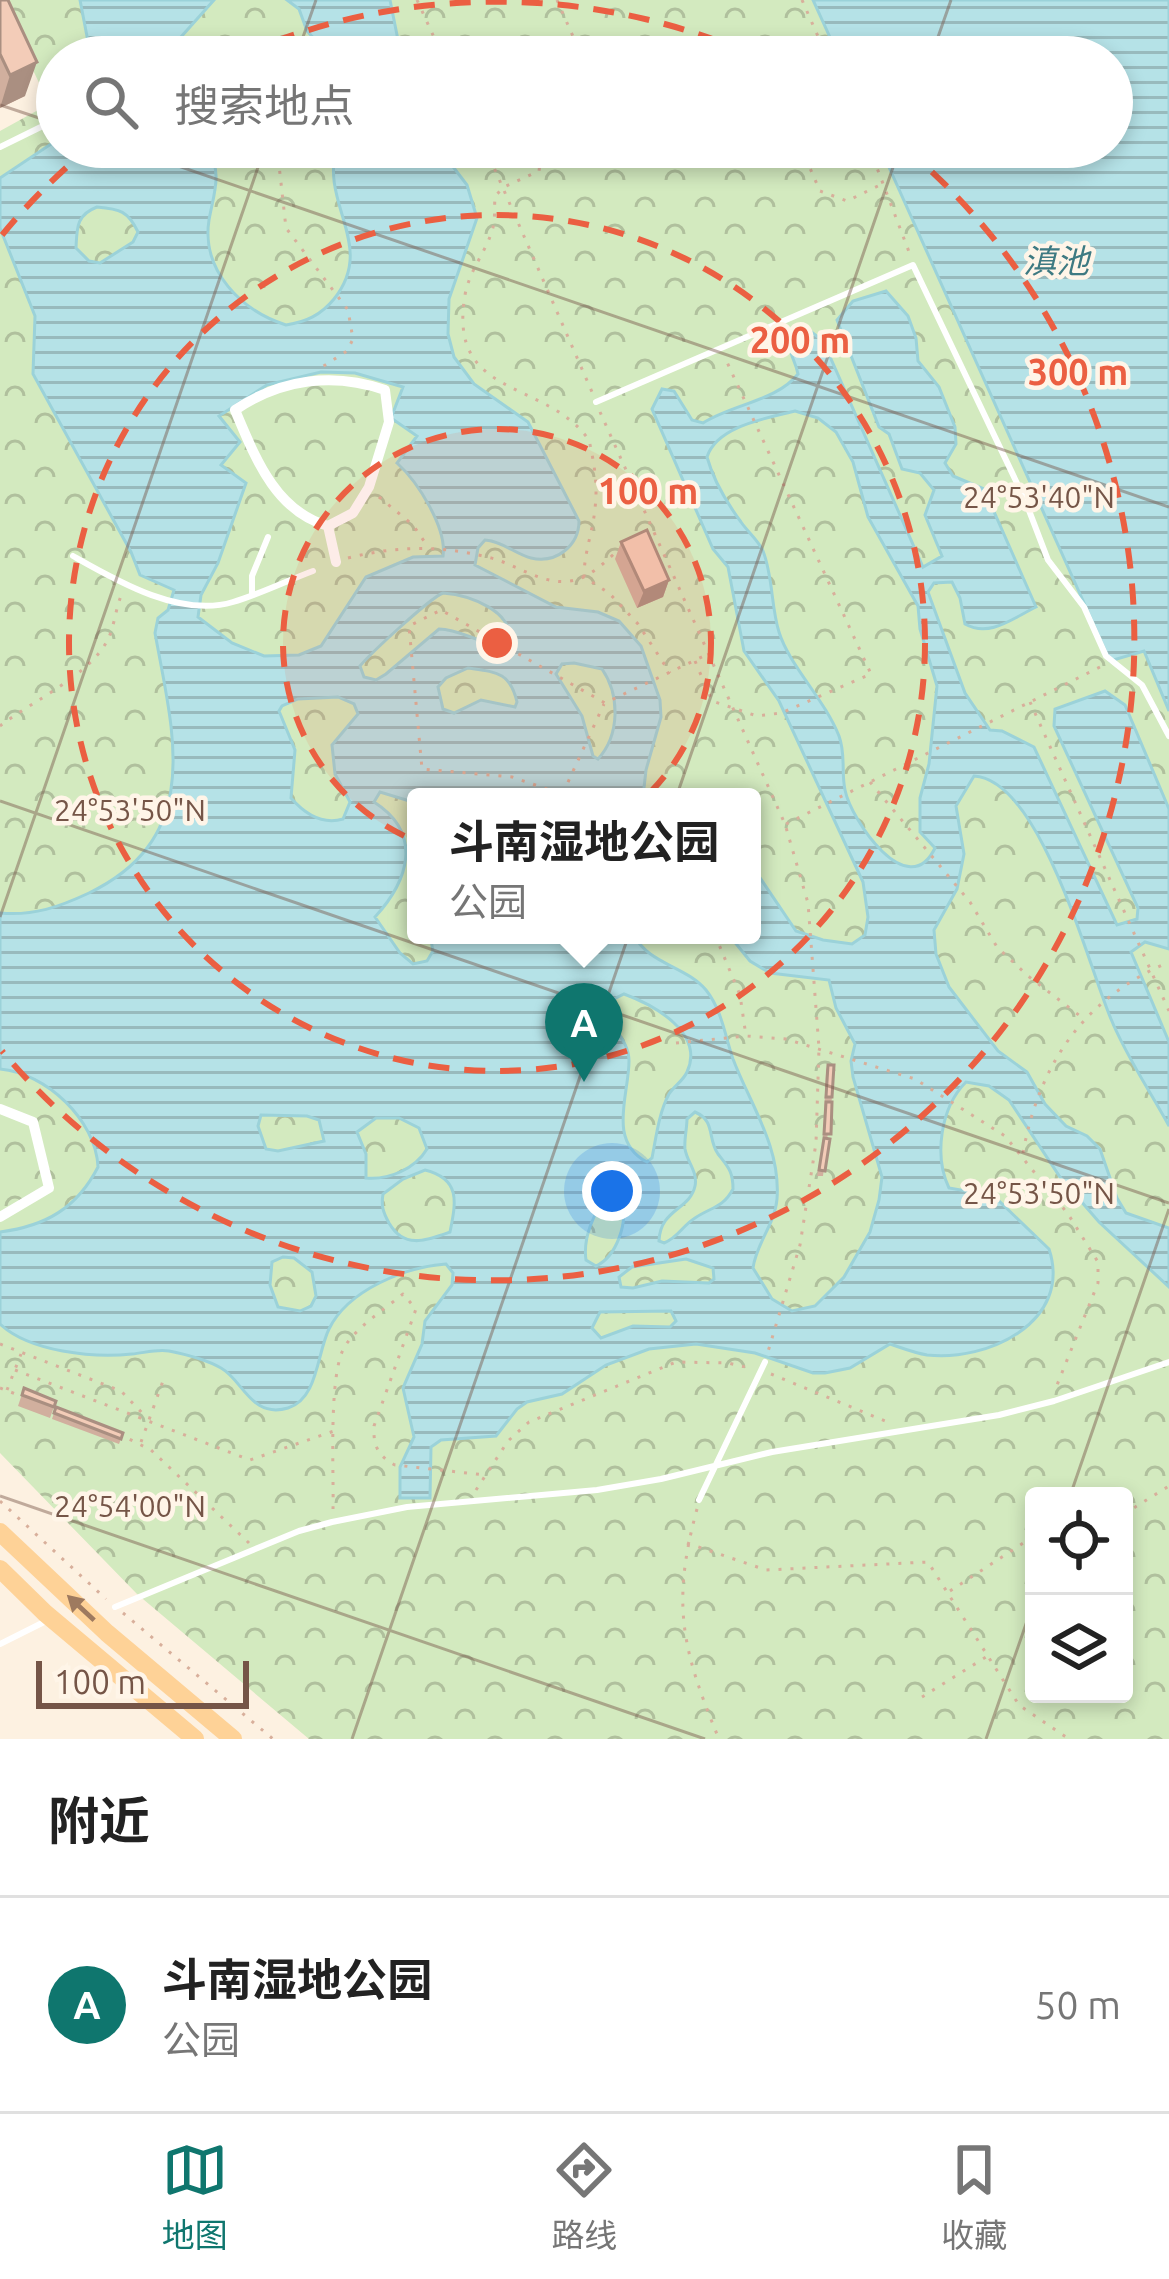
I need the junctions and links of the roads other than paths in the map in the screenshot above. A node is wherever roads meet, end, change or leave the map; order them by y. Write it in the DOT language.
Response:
graph roads {
  1 [pos="36,129"];
  2 [pos="0,147"];
  3 [pos="596,402"];
  4 [pos="328,526"];
  5 [pos="268,538"];
  6 [pos="73,556"];
  7 [pos="335,562"];
  8 [pos="313,571"];
  9 [pos="252,594"];
  10 [pos="1169,736"];
  11 [pos="0,1109"];
  12 [pos="0,1217"];
  13 [pos="1169,1362"];
  14 [pos="763,1366"];
  15 [pos="713,1466"];
  16 [pos="699,1500"];
  17 [pos="0,1532"];
  18 [pos="0,1569"];
  19 [pos="115,1606"];
  20 [pos="51,1618"];
  21 [pos="0,1644"];
  22 [pos="195,1739"];
  23 [pos="233,1739"];
  1 -- 2 [label="lane"];
  3 -- 10 [label="lane"];
  4 -- 4 [label="street"];
  4 -- 7 [label="street"];
  5 -- 9 [label="lane"];
  6 -- 9 [label="lane"];
  8 -- 9 [label="lane"];
  11 -- 12 [label="street"];
  13 -- 15 [label="lane"];
  14 -- 15 [label="lane"];
  15 -- 16 [label="lane"];
  15 -- 19 [label="lane"];
  23 -- 17 [label="main road, one-way"];
  18 -- 20 [label="main road"];
  20 -- 21 [label="lane"];
  20 -- 22 [label="main road"];
}
